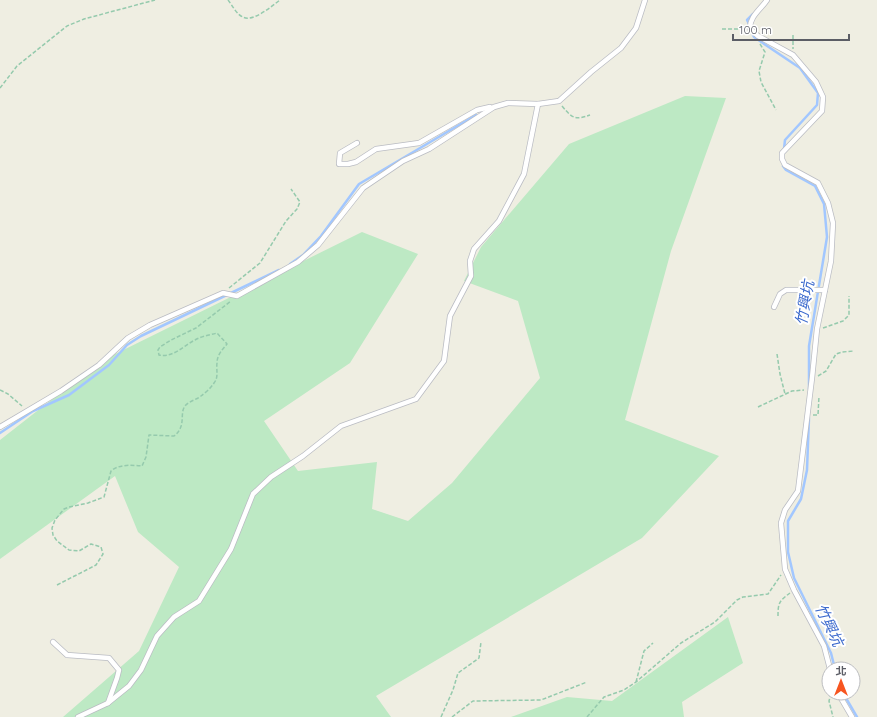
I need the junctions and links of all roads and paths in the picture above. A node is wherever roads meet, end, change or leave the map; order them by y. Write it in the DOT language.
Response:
graph roads {
  1 [pos="155,0"];
  2 [pos="228,0"];
  3 [pos="280,0"];
  4 [pos="645,0"];
  5 [pos="767,0"];
  6 [pos="722,29"];
  7 [pos="750,29"];
  8 [pos="754,33"];
  9 [pos="793,34"];
  10 [pos="793,55"];
  11 [pos="0,88"];
  12 [pos="559,102"];
  13 [pos="538,104"];
  14 [pos="494,107"];
  15 [pos="776,110"];
  16 [pos="590,115"];
  17 [pos="356,143"];
  18 [pos="291,189"];
  19 [pos="825,290"];
  20 [pos="223,293"];
  21 [pos="237,296"];
  22 [pos="850,296"];
  23 [pos="774,307"];
  24 [pos="817,329"];
  25 [pos="854,351"];
  26 [pos="777,354"];
  27 [pos="812,378"];
  28 [pos="0,390"];
  29 [pos="810,390"];
  30 [pos="785,394"];
  31 [pos="819,396"];
  32 [pos="758,407"];
  33 [pos="27,410"];
  34 [pos="807,415"];
  35 [pos="0,427"];
  36 [pos="785,569"];
  37 [pos="57,585"];
  38 [pos="794,590"];
  39 [pos="778,616"];
  40 [pos="53,642"];
  41 [pos="481,642"];
  42 [pos="653,643"];
  43 [pos="828,661"];
  44 [pos="586,682"];
  45 [pos="636,682"];
  46 [pos="829,701"];
  47 [pos="843,701"];
  48 [pos="108,703"];
  49 [pos="590,713"];
  50 [pos="78,717"];
  51 [pos="441,717"];
  52 [pos="452,717"];
  53 [pos="587,717"];
  54 [pos="591,717"];
  55 [pos="833,717"];
  56 [pos="852,717"];
  1 -- 11 [label="path"];
  2 -- 3 [label="path"];
  4 -- 12 [label="lane"];
  5 -- 7 [label="lane"];
  6 -- 7 [label="path"];
  7 -- 8 [label="lane"];
  8 -- 10 [label="lane"];
  8 -- 15 [label="path"];
  9 -- 10 [label="path"];
  10 -- 19 [label="lane"];
  12 -- 13 [label="lane"];
  12 -- 16 [label="path"];
  13 -- 14 [label="lane"];
  13 -- 48 [label="lane"];
  14 -- 17 [label="lane"];
  14 -- 21 [label="lane"];
  18 -- 20 [label="path"];
  19 -- 23 [label="lane"];
  19 -- 24 [label="lane"];
  20 -- 21 [label="lane"];
  20 -- 33 [label="lane"];
  21 -- 37 [label="path"];
  22 -- 24 [label="path"];
  24 -- 27 [label="lane"];
  25 -- 27 [label="path"];
  26 -- 30 [label="path"];
  27 -- 29 [label="lane"];
  28 -- 33 [label="path"];
  29 -- 30 [label="path"];
  29 -- 34 [label="lane"];
  30 -- 32 [label="path"];
  31 -- 34 [label="path"];
  33 -- 35 [label="lane"];
  34 -- 36 [label="lane"];
  36 -- 38 [label="lane"];
  36 -- 45 [label="path"];
  38 -- 39 [label="path"];
  38 -- 43 [label="lane"];
  40 -- 48 [label="lane"];
  41 -- 51 [label="path"];
  42 -- 45 [label="path"];
  44 -- 52 [label="path"];
  45 -- 49 [label="path"];
  46 -- 55 [label="path"];
  47 -- 56 [label="lane"];
  48 -- 50 [label="lane"];
  49 -- 53 [label="path"];
  49 -- 54 [label="path"];
}
